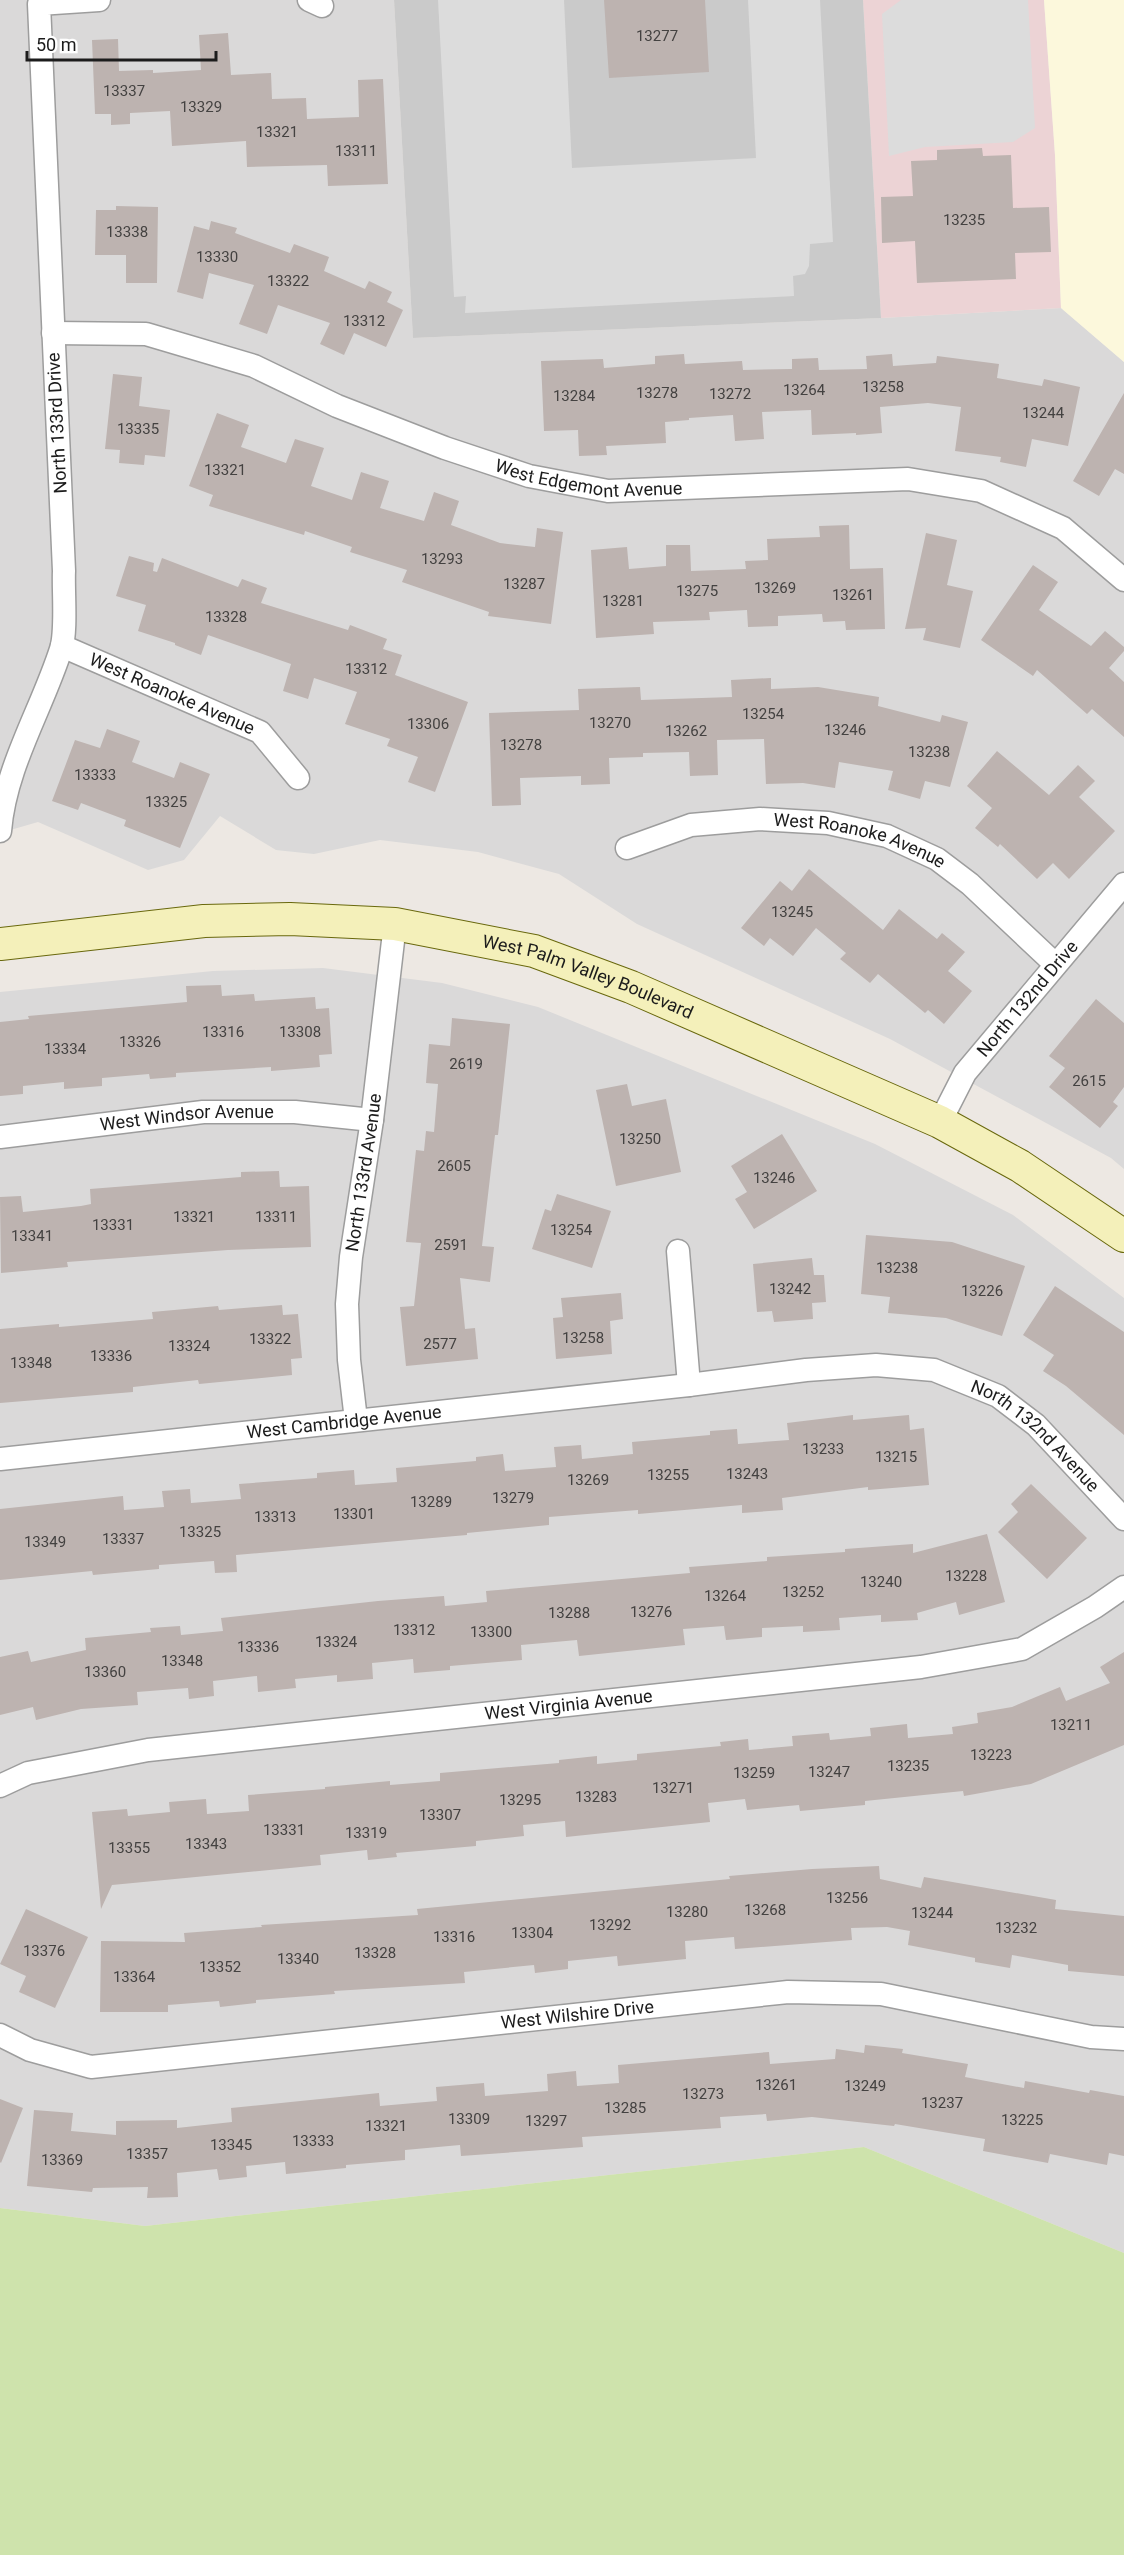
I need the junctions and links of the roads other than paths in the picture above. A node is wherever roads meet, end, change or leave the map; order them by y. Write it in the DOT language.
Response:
graph roads {
  1 [pos="99,0"];
  2 [pos="53,333"];
  3 [pos="1124,580"];
  4 [pos="62,646"];
  5 [pos="298,778"];
  6 [pos="0,831"];
  7 [pos="627,848"];
  8 [pos="1124,884"];
  9 [pos="395,924"];
  10 [pos="0,938"];
  11 [pos="1056,964"];
  12 [pos="372,1120"];
  13 [pos="940,1122"];
  14 [pos="0,1137"];
  15 [pos="1124,1236"];
  16 [pos="678,1251"];
  17 [pos="934,1370"];
  18 [pos="689,1385"];
  19 [pos="356,1420"];
  20 [pos="0,1458"];
  21 [pos="1124,1519"];
  22 [pos="1124,1587"];
  23 [pos="0,1786"];
  24 [pos="0,2035"];
  25 [pos="1124,2039"];
  1 -- 2 [label="street, North 133rd Drive"];
  2 -- 3 [label="street, West Edgemont Avenue"];
  2 -- 4 [label="street, North 133rd Drive"];
  4 -- 5 [label="street, West Roanoke Avenue"];
  4 -- 6 [label="street, North 133rd Drive"];
  7 -- 11 [label="street, West Roanoke Avenue"];
  8 -- 11 [label="street, North 132nd Drive"];
  9 -- 10 [label="street, West Palm Valley Boulevard"];
  9 -- 12 [label="street, North 133rd Avenue"];
  9 -- 13 [label="street, West Palm Valley Boulevard"];
  11 -- 13 [label="street, North 132nd Drive"];
  12 -- 14 [label="street, West Windsor Avenue"];
  12 -- 19 [label="street, North 133rd Avenue"];
  13 -- 15 [label="street, West Palm Valley Boulevard"];
  16 -- 18 [label="street"];
  17 -- 18 [label="street, West Cambridge Avenue"];
  17 -- 21 [label="street, North 132nd Avenue"];
  18 -- 19 [label="street, West Cambridge Avenue"];
  19 -- 20 [label="street, West Cambridge Avenue"];
  22 -- 23 [label="street, West Virginia Avenue"];
  24 -- 25 [label="street, West Wilshire Drive"];
}
